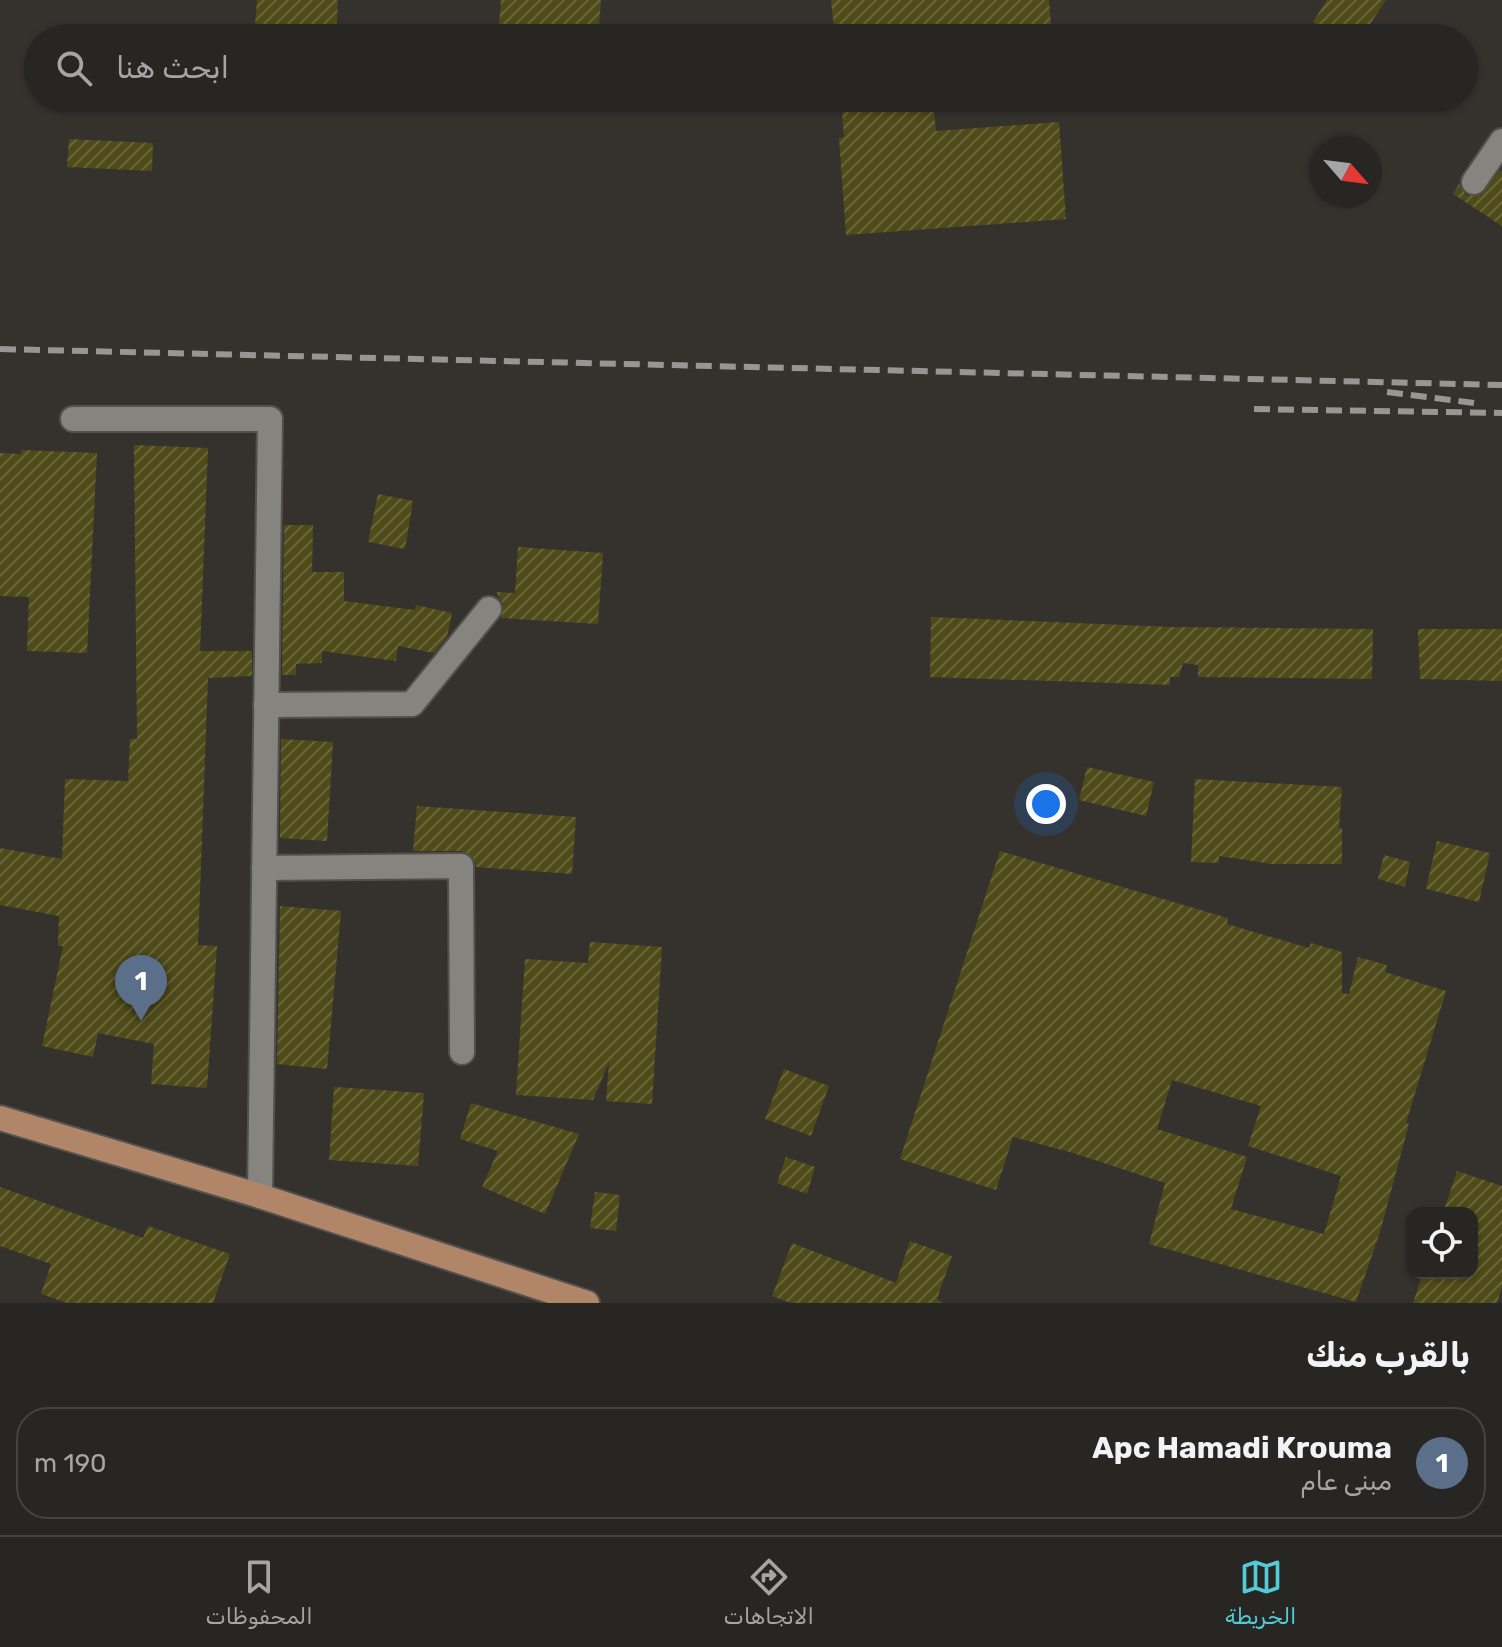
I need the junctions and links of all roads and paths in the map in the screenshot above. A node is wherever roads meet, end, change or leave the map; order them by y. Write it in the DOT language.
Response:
graph roads {
  1 [pos="1502,141"];
  2 [pos="1474,182"];
  3 [pos="73,419"];
  4 [pos="489,609"];
  5 [pos="266,705"];
  6 [pos="264,868"];
  7 [pos="462,1052"];
  8 [pos="0,1118"];
  9 [pos="260,1196"];
  10 [pos="587,1303"];
  1 -- 2 [label="street"];
  3 -- 5 [label="street"];
  4 -- 5 [label="street"];
  5 -- 6 [label="street"];
  6 -- 7 [label="street"];
  6 -- 9 [label="street"];
  8 -- 9 [label="main road"];
  9 -- 10 [label="main road"];
}
